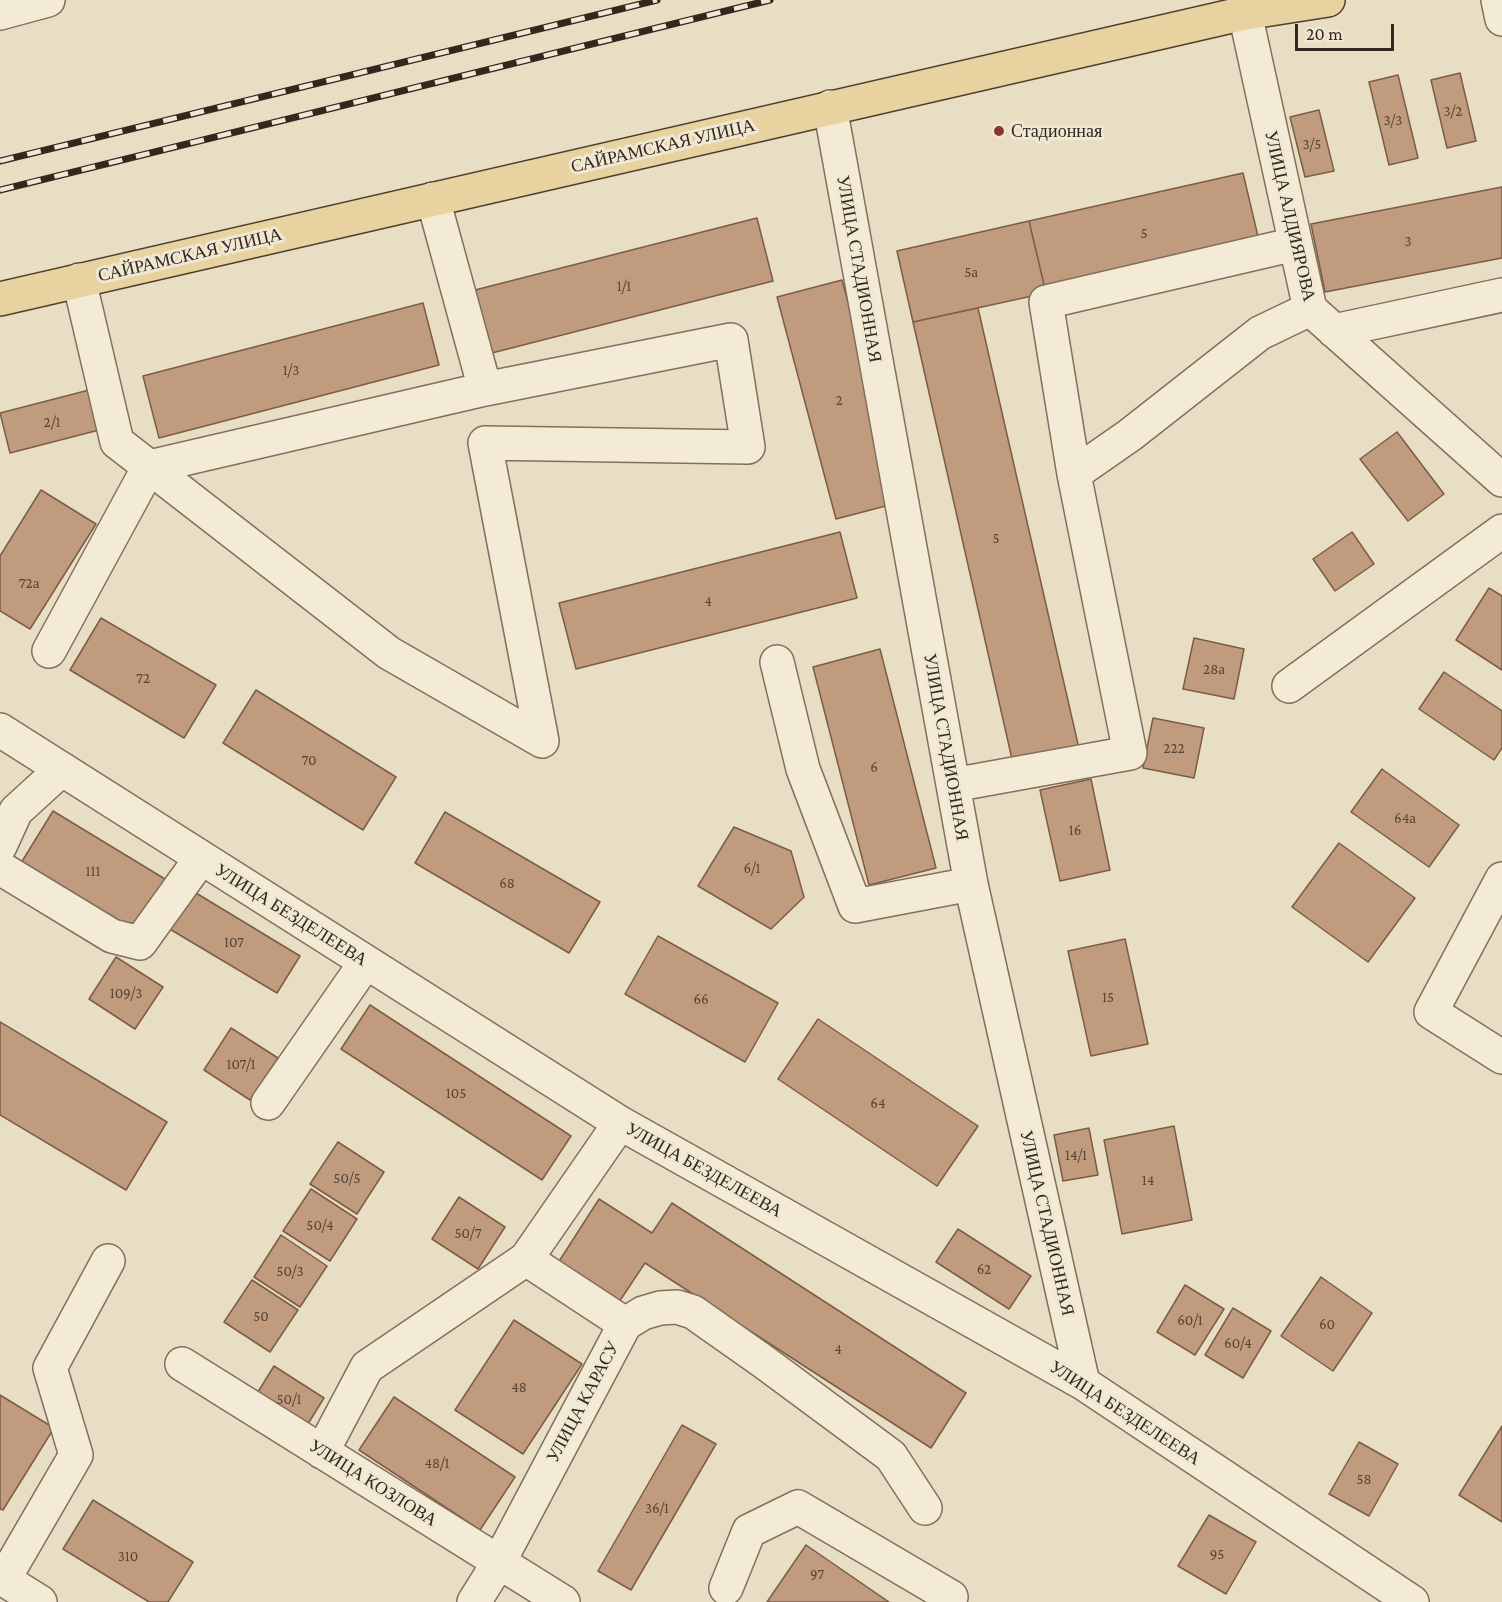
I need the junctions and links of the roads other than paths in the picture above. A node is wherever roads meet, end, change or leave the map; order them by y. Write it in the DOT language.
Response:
graph roads {
  1 [pos="48,0"];
  2 [pos="1328,0"];
  3 [pos="1498,0"];
  4 [pos="0,13"];
  5 [pos="1245,13"];
  6 [pos="1502,19"];
  7 [pos="830,107"];
  8 [pos="433,199"];
  9 [pos="1295,244"];
  10 [pos="79,280"];
  11 [pos="1502,296"];
  12 [pos="0,299"];
  13 [pos="1310,309"];
  14 [pos="1334,331"];
  15 [pos="485,389"];
  16 [pos="149,467"];
  17 [pos="1074,474"];
  18 [pos="1502,480"];
  19 [pos="1502,531"];
  20 [pos="49,651"];
  21 [pos="777,662"];
  22 [pos="1289,686"];
  23 [pos="0,730"];
  24 [pos="62,770"];
  25 [pos="953,785"];
  26 [pos="0,846"];
  27 [pos="201,858"];
  28 [pos="0,868"];
  29 [pos="1502,879"];
  30 [pos="971,884"];
  31 [pos="366,962"];
  32 [pos="1502,1057"];
  33 [pos="268,1103"];
  34 [pos="620,1123"];
  35 [pos="526,1259"];
  36 [pos="108,1261"];
  37 [pos="625,1324"];
  38 [pos="182,1364"];
  39 [pos="1083,1383"];
  40 [pos="322,1452"];
  41 [pos="925,1508"];
  42 [pos="499,1562"];
  43 [pos="2,1578"];
  44 [pos="726,1588"];
  45 [pos="40,1602"];
  46 [pos="474,1602"];
  47 [pos="563,1602"];
  48 [pos="949,1602"];
  49 [pos="1412,1602"];
  1 -- 4 [label="street"];
  2 -- 5 [label="main road, САЙРАМСКАЯ УЛИЦА"];
  3 -- 6 [label="street"];
  5 -- 7 [label="main road, САЙРАМСКАЯ УЛИЦА"];
  5 -- 9 [label="street, УЛИЦА АЛДИЯРОВА"];
  7 -- 8 [label="main road, САЙРАМСКАЯ УЛИЦА"];
  7 -- 25 [label="street, УЛИЦА СТАДИОННАЯ"];
  8 -- 10 [label="main road, САЙРАМСКАЯ УЛИЦА"];
  8 -- 15 [label="street"];
  9 -- 13 [label="street, УЛИЦА АЛДИЯРОВА"];
  9 -- 17 [label="street"];
  10 -- 12 [label="main road, САЙРАМСКАЯ УЛИЦА"];
  10 -- 16 [label="street"];
  11 -- 14 [label="street"];
  13 -- 14 [label="street, УЛИЦА АЛДИЯРОВА"];
  13 -- 17 [label="street"];
  14 -- 18 [label="street, УЛИЦА АЛДИЯРОВА"];
  15 -- 16 [label="street"];
  15 -- 16 [label="street"];
  16 -- 20 [label="street"];
  17 -- 25 [label="street"];
  19 -- 22 [label="street"];
  21 -- 30 [label="street"];
  23 -- 24 [label="street, УЛИЦА БЕЗДЕЛЕЕВА"];
  24 -- 26 [label="street"];
  24 -- 27 [label="street, УЛИЦА БЕЗДЕЛЕЕВА"];
  25 -- 30 [label="street, УЛИЦА СТАДИОННАЯ"];
  27 -- 28 [label="street"];
  27 -- 31 [label="street, УЛИЦА БЕЗДЕЛЕЕВА"];
  29 -- 32 [label="street"];
  30 -- 39 [label="street, УЛИЦА СТАДИОННАЯ"];
  31 -- 33 [label="street"];
  31 -- 34 [label="street, УЛИЦА БЕЗДЕЛЕЕВА"];
  34 -- 35 [label="street"];
  34 -- 39 [label="street, УЛИЦА БЕЗДЕЛЕЕВА"];
  35 -- 37 [label="street, УЛИЦА КАРАСУ"];
  35 -- 40 [label="street"];
  36 -- 43 [label="street"];
  37 -- 41 [label="street"];
  37 -- 42 [label="street, УЛИЦА КАРАСУ"];
  38 -- 40 [label="street, УЛИЦА КОЗЛОВА"];
  39 -- 49 [label="street, УЛИЦА БЕЗДЕЛЕЕВА"];
  40 -- 42 [label="street, УЛИЦА КОЗЛОВА"];
  42 -- 46 [label="street, УЛИЦА КАРАСУ"];
  42 -- 47 [label="street, УЛИЦА КОЗЛОВА"];
  43 -- 45 [label="street"];
  44 -- 48 [label="street"];
}
